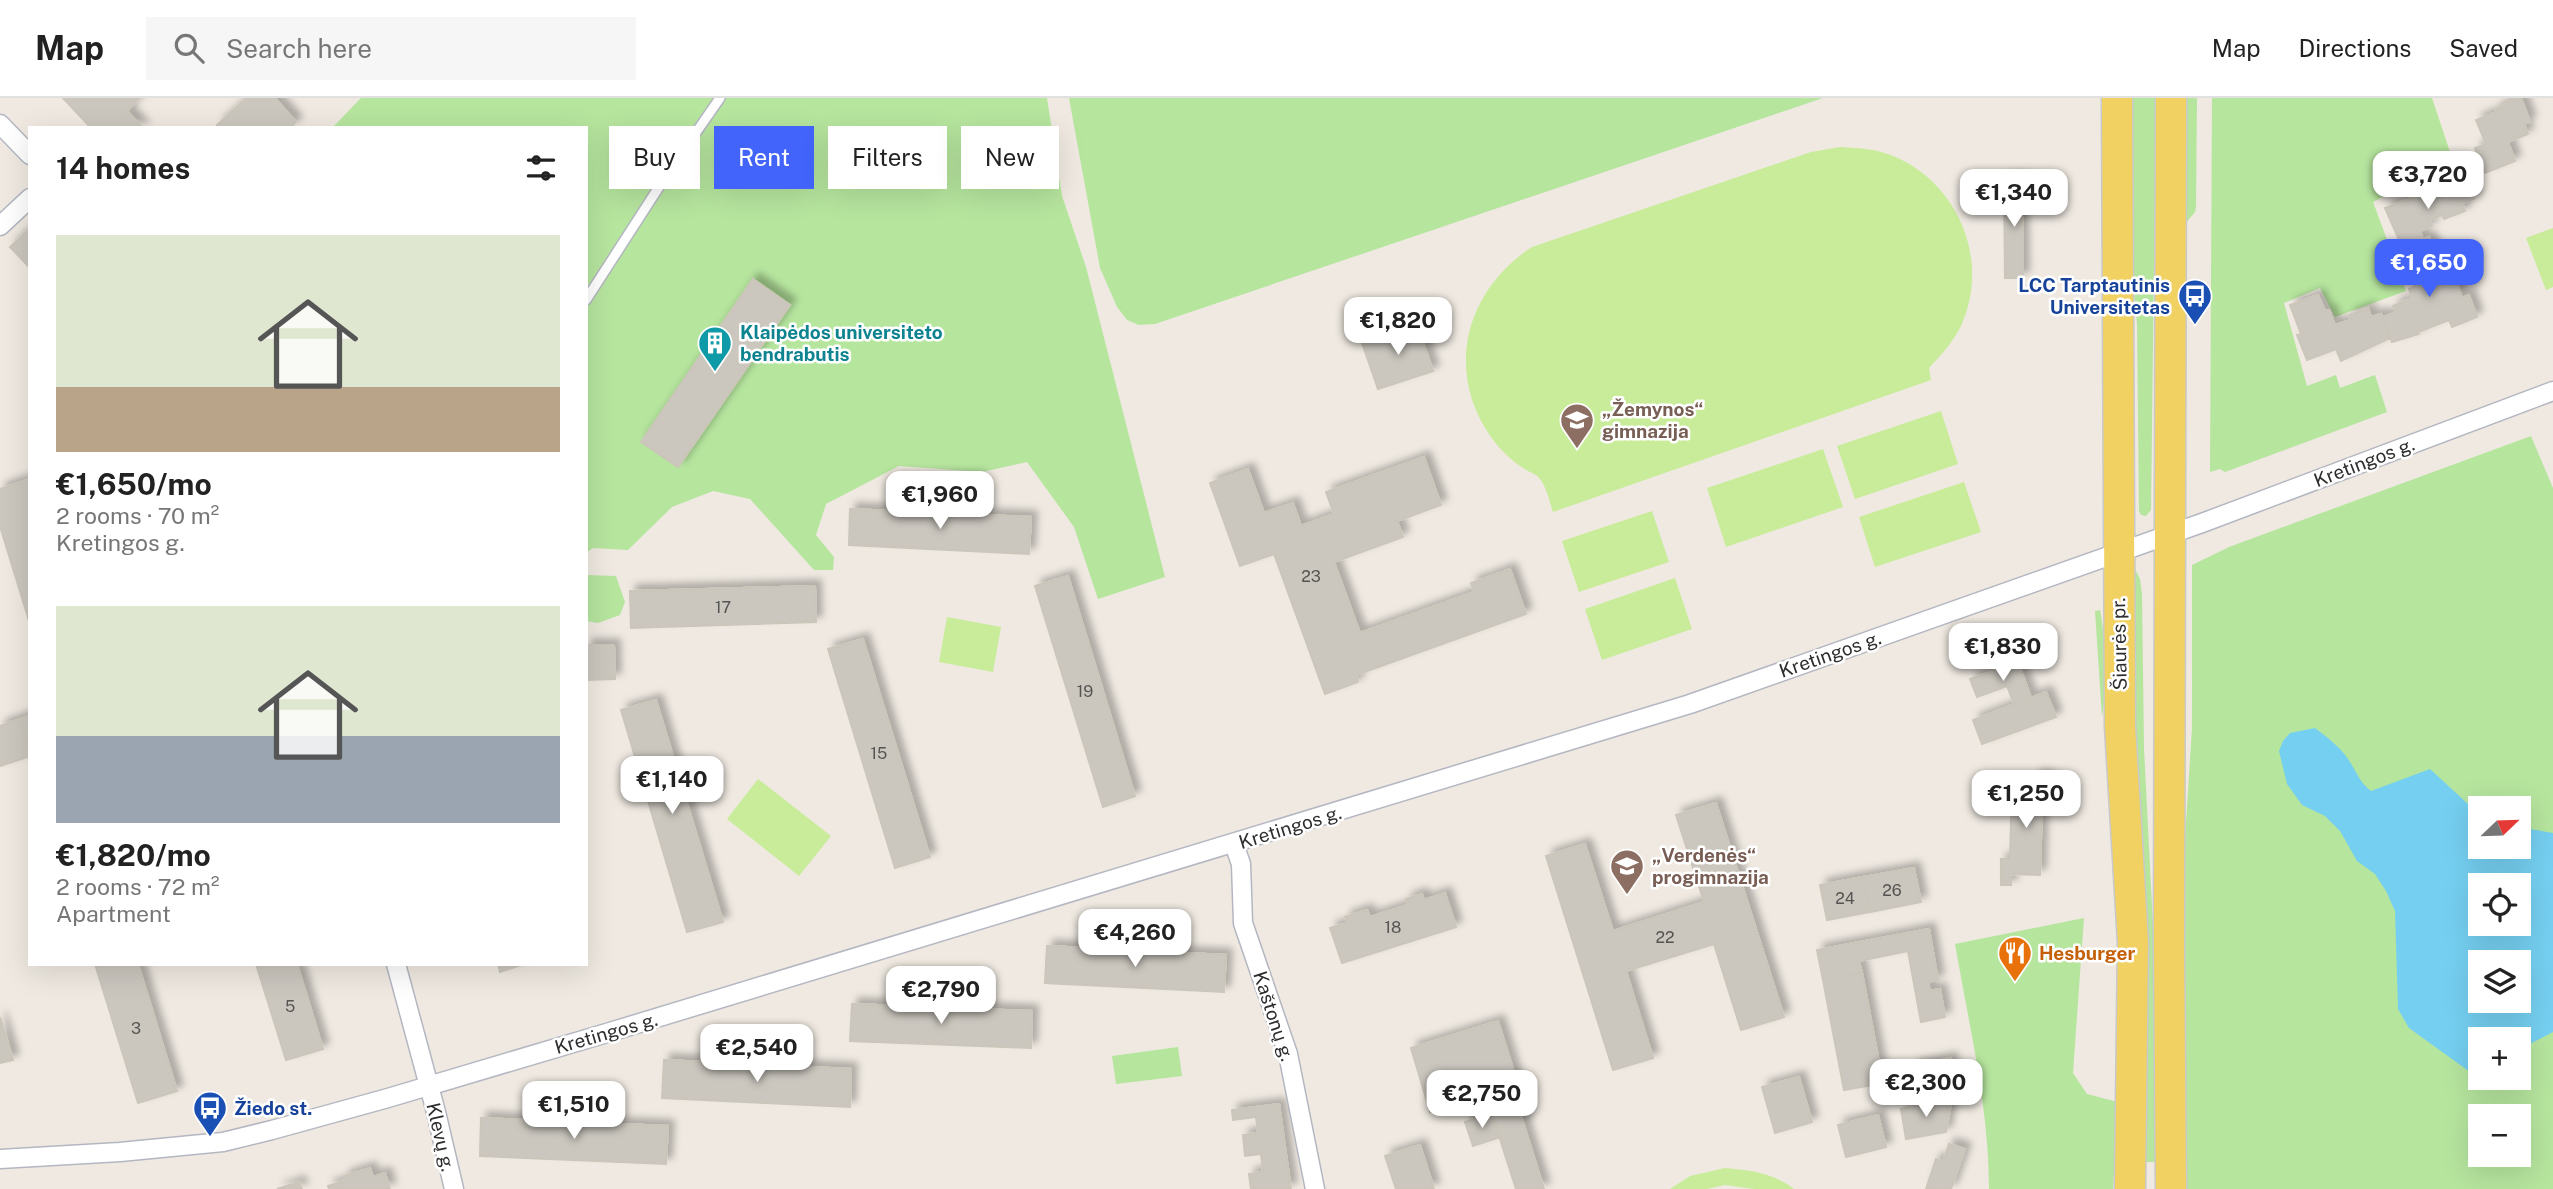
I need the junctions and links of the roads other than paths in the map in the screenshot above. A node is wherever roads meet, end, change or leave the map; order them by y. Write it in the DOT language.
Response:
graph roads {
  1 [pos="720,98"];
  2 [pos="2117,98"];
  3 [pos="2171,98"];
  4 [pos="0,124"];
  5 [pos="28,153"];
  6 [pos="28,200"];
  7 [pos="0,226"];
  8 [pos="588,297"];
  9 [pos="2553,391"];
  10 [pos="2171,534"];
  11 [pos="2118,552"];
  12 [pos="1234,844"];
  13 [pos="397,966"];
  14 [pos="429,1085"];
  15 [pos="0,1158"];
  16 [pos="2130,1188"];
  17 [pos="454,1189"];
  18 [pos="1315,1189"];
  19 [pos="2170,1189"];
  1 -- 8 [label="lane"];
  2 -- 11 [label="main road, Šiaurės pr."];
  3 -- 10 [label="main road"];
  4 -- 5 [label="street"];
  6 -- 7 [label="street"];
  9 -- 10 [label="street, Kretingos g."];
  10 -- 11 [label="street, Kretingos g."];
  10 -- 19 [label="main road"];
  11 -- 12 [label="street, Kretingos g."];
  11 -- 16 [label="main road, Šiaurės pr."];
  12 -- 14 [label="street, Kretingos g."];
  12 -- 18 [label="street, Kaštonų g."];
  13 -- 14 [label="street, Klevų g."];
  14 -- 15 [label="street, Kretingos g."];
  14 -- 17 [label="street, Klevų g."];
  16 -- 19 [label="main road"];
}
